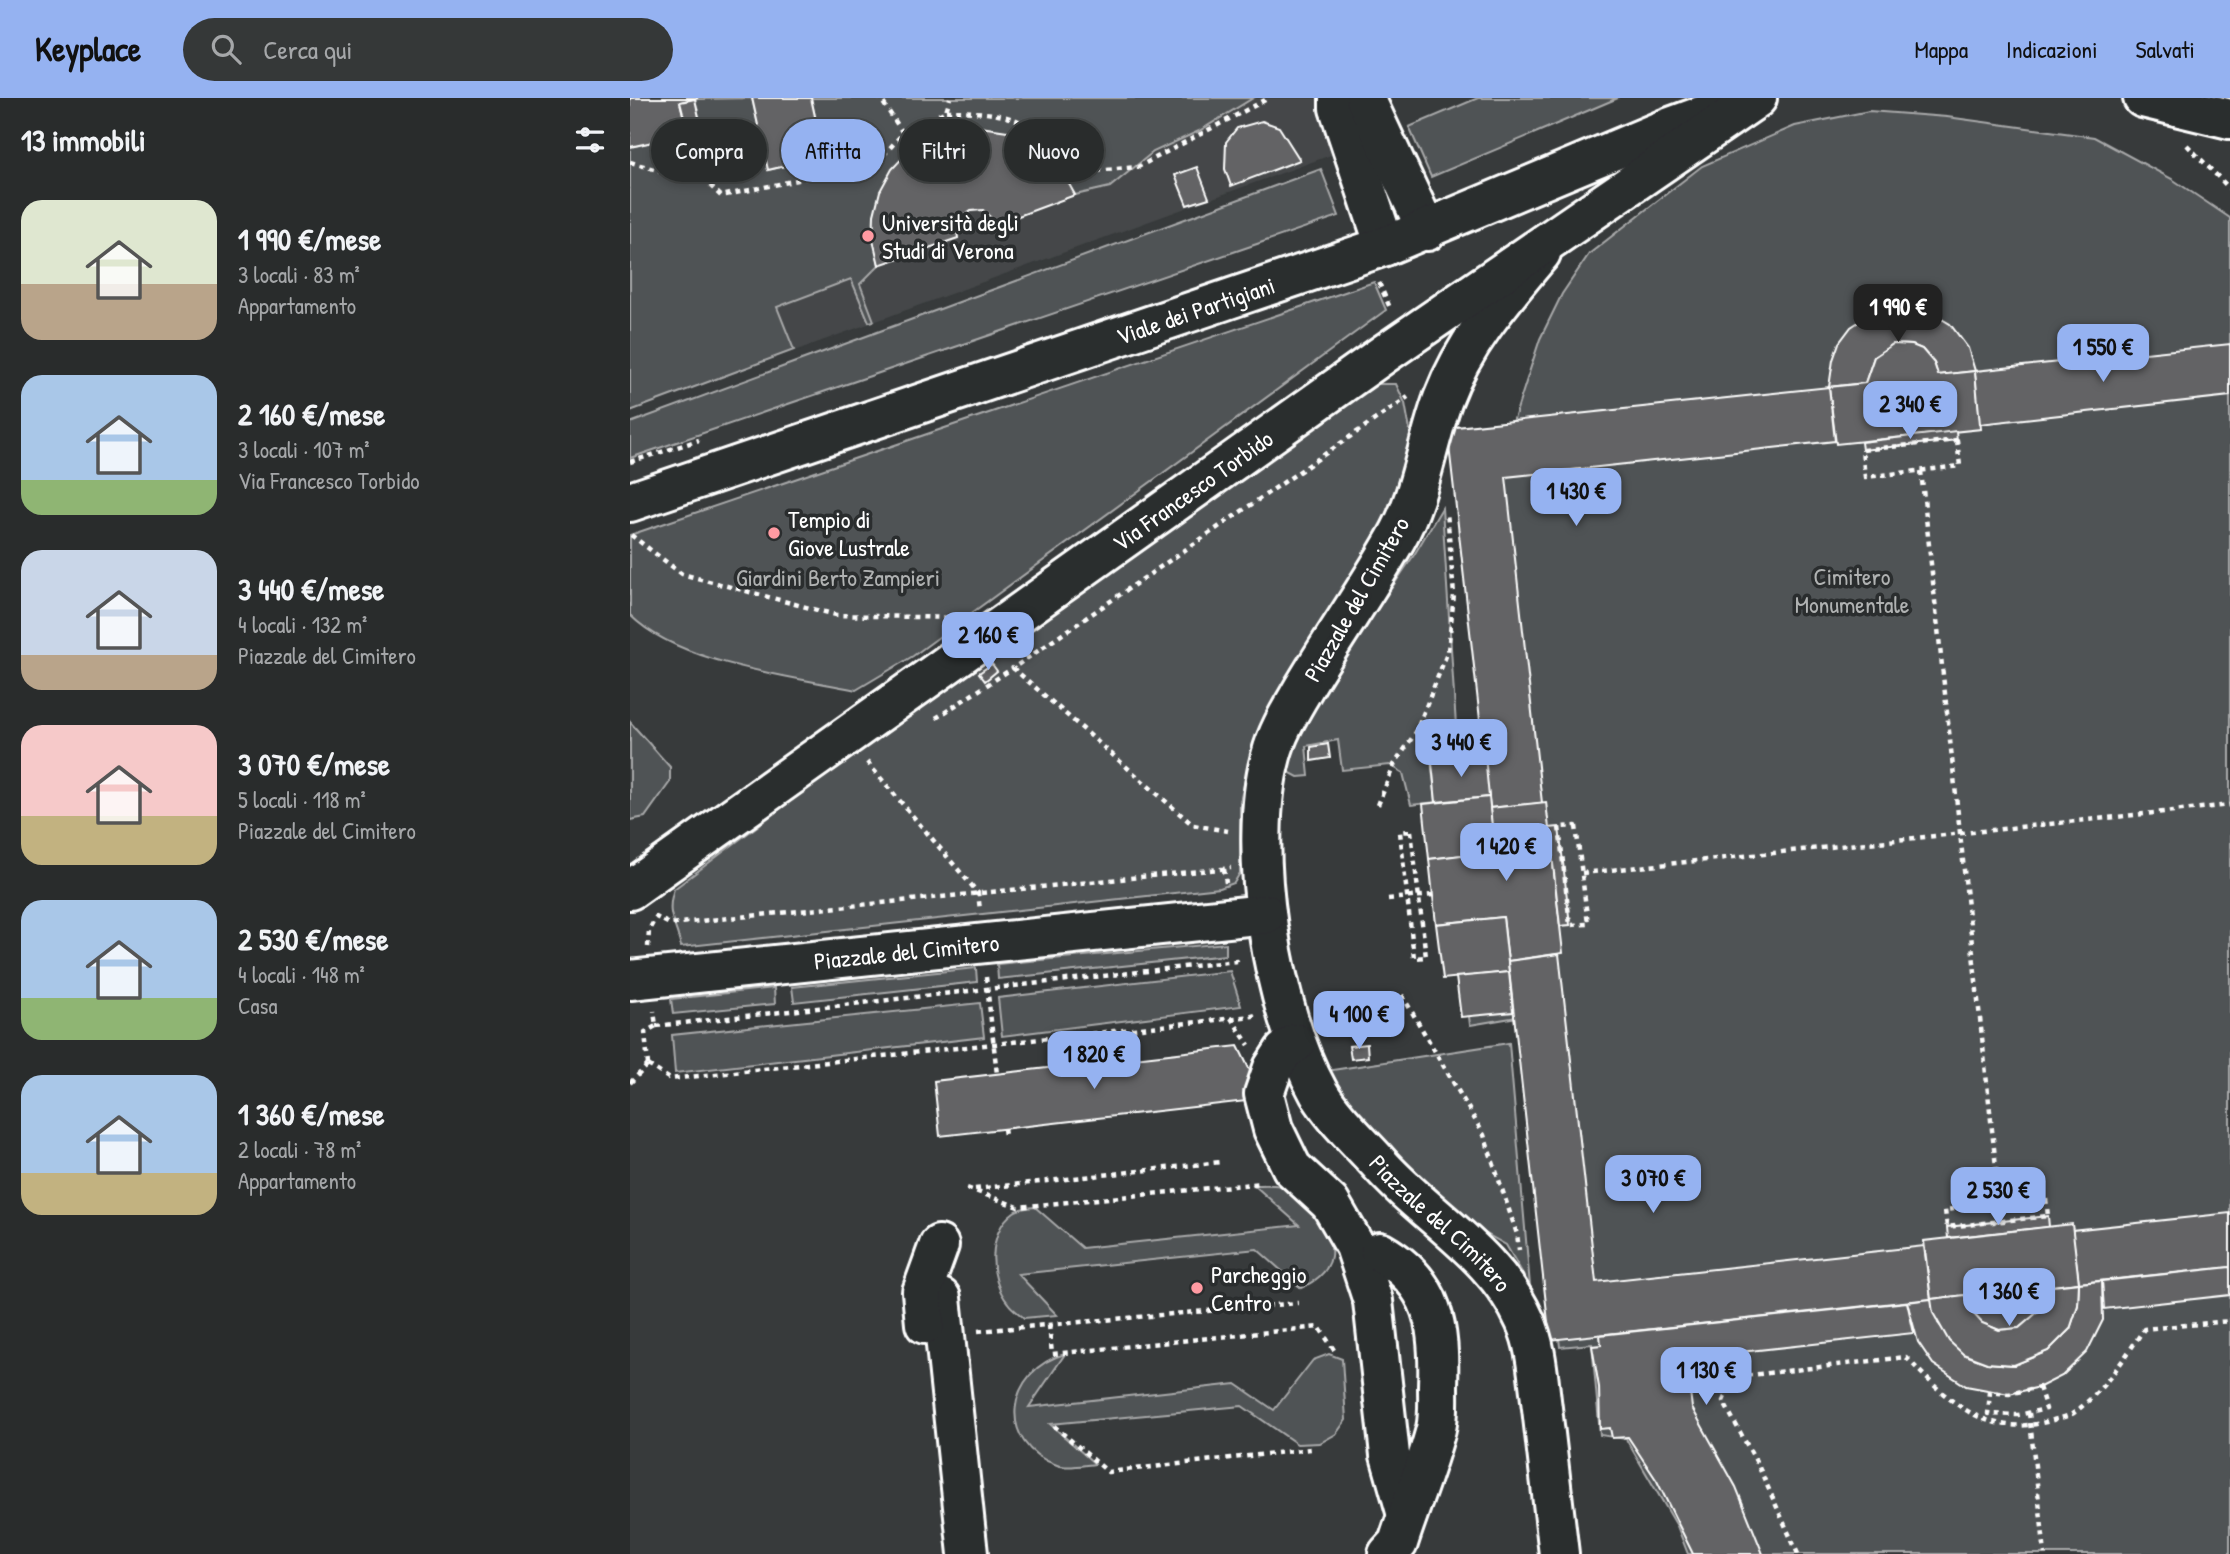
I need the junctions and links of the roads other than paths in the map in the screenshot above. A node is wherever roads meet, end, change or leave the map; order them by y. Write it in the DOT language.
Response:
graph roads {
  1 [pos="1339,98"];
  2 [pos="1365,98"];
  3 [pos="1751,98"];
  4 [pos="1757,98"];
  5 [pos="2143,98"];
  6 [pos="2230,119"];
  7 [pos="1427,231"];
  8 [pos="1558,233"];
  9 [pos="1381,262"];
  10 [pos="630,502"];
  11 [pos="630,890"];
  12 [pos="1266,914"];
  13 [pos="644,978"];
  14 [pos="1296,1043"];
  15 [pos="939,1245"];
  16 [pos="1380,1252"];
  17 [pos="942,1298"];
  18 [pos="954,1438"];
  19 [pos="1407,1515"];
  20 [pos="968,1554"];
  21 [pos="1388,1554"];
  22 [pos="1559,1554"];
  1 -- 9 [label="main road"];
  2 -- 7 [label="main road"];
  3 -- 7 [label="main road, Viale dei Partigiani"];
  4 -- 8 [label="main road, Via Francesco Torbido"];
  5 -- 6 [label="main road"];
  7 -- 9 [label="main road, Viale dei Partigiani"];
  8 -- 11 [label="main road, Via Francesco Torbido"];
  8 -- 12 [label="main road, Piazzale del Cimitero"];
  9 -- 10 [label="main road, Viale dei Partigiani"];
  12 -- 13 [label="main road, Piazzale del Cimitero"];
  12 -- 14 [label="main road, Piazzale del Cimitero"];
  14 -- 19 [label="main road"];
  14 -- 22 [label="main road, Piazzale del Cimitero"];
  15 -- 18 [label="main road"];
  16 -- 19 [label="main road"];
  17 -- 18 [label="main road"];
  18 -- 20 [label="main road"];
  19 -- 21 [label="main road"];
}
